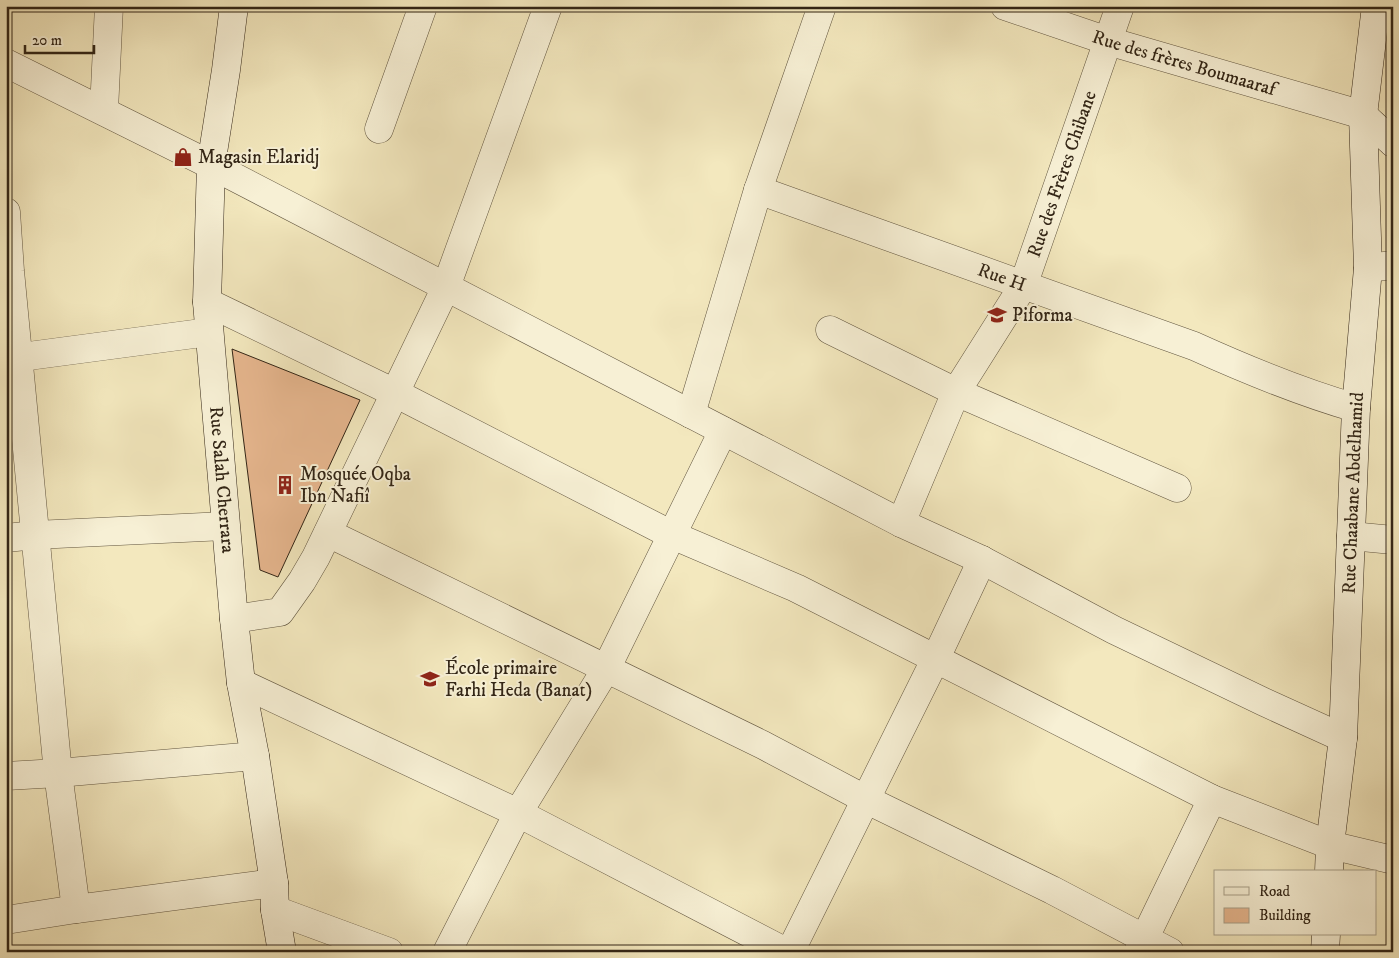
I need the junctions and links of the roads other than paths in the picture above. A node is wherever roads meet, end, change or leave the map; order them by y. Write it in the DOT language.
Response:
graph roads {
  1 [pos="109,6"];
  2 [pos="234,6"];
  3 [pos="423,6"];
  4 [pos="548,6"];
  5 [pos="822,6"];
  6 [pos="1006,6"];
  7 [pos="1120,6"];
  8 [pos="1376,6"];
  9 [pos="1108,41"];
  10 [pos="6,63"];
  11 [pos="104,110"];
  12 [pos="1363,115"];
  13 [pos="380,128"];
  14 [pos="1393,143"];
  15 [pos="211,164"];
  16 [pos="758,190"];
  17 [pos="7,224"];
  18 [pos="1380,266"];
  19 [pos="1023,286"];
  20 [pos="446,287"];
  21 [pos="207,302"];
  22 [pos="830,330"];
  23 [pos="209,332"];
  24 [pos="12,359"];
  25 [pos="394,392"];
  26 [pos="956,392"];
  27 [pos="1356,408"];
  28 [pos="691,414"];
  29 [pos="722,431"];
  30 [pos="1177,488"];
  31 [pos="901,523"];
  32 [pos="225,526"];
  33 [pos="328,533"];
  34 [pos="35,535"];
  35 [pos="672,535"];
  36 [pos="1351,536"];
  37 [pos="6,538"];
  38 [pos="1393,540"];
  39 [pos="982,560"];
  40 [pos="234,619"];
  41 [pos="936,658"];
  42 [pos="606,669"];
  43 [pos="241,683"];
  44 [pos="1343,738"];
  45 [pos="255,756"];
  46 [pos="58,773"];
  47 [pos="6,776"];
  48 [pos="866,799"];
  49 [pos="1212,799"];
  50 [pos="518,813"];
  51 [pos="1330,845"];
  52 [pos="1393,860"];
  53 [pos="1329,870"];
  54 [pos="274,883"];
  55 [pos="76,909"];
  56 [pos="275,910"];
  57 [pos="6,920"];
  58 [pos="1326,936"];
  59 [pos="1142,946"];
  60 [pos="282,952"];
  61 [pos="389,952"];
  62 [pos="448,952"];
  63 [pos="786,952"];
  64 [pos="790,952"];
  65 [pos="1170,952"];
  66 [pos="1325,952"];
  1 -- 11 [label="street"];
  2 -- 15 [label="street, Rue Salah Cherrara"];
  3 -- 13 [label="street"];
  4 -- 20 [label="street"];
  5 -- 16 [label="street"];
  6 -- 9 [label="street, Rue des frères Boumaaraf"];
  7 -- 9 [label="street, Rue des Frères Chibane"];
  8 -- 12 [label="street, Rue Chaabane Abdelhamid"];
  9 -- 12 [label="street, Rue des frères Boumaaraf"];
  9 -- 19 [label="street, Rue des Frères Chibane"];
  10 -- 11 [label="street"];
  11 -- 15 [label="street"];
  12 -- 14 [label="street"];
  12 -- 18 [label="street, Rue Chaabane Abdelhamid"];
  15 -- 20 [label="street"];
  15 -- 21 [label="street, Rue Salah Cherrara"];
  16 -- 19 [label="street, Rue H"];
  16 -- 28 [label="street"];
  17 -- 24 [label="street"];
  18 -- 27 [label="street, Rue Chaabane Abdelhamid"];
  19 -- 26 [label="street, Rue des Frères Chibane"];
  19 -- 27 [label="street, Rue H"];
  20 -- 25 [label="street"];
  20 -- 28 [label="street"];
  21 -- 23 [label="street, Rue Salah Cherrara"];
  21 -- 25 [label="street"];
  22 -- 26 [label="street"];
  23 -- 24 [label="street"];
  23 -- 32 [label="street, Rue Salah Cherrara"];
  24 -- 34 [label="street"];
  25 -- 33 [label="street"];
  25 -- 35 [label="street"];
  26 -- 30 [label="street"];
  26 -- 31 [label="street, Rue des Frères Chibane"];
  27 -- 36 [label="street, Rue Chaabane Abdelhamid"];
  28 -- 29 [label="street"];
  29 -- 31 [label="street"];
  29 -- 35 [label="street"];
  31 -- 39 [label="street"];
  32 -- 34 [label="street"];
  32 -- 40 [label="street, Rue Salah Cherrara"];
  33 -- 40 [label="street"];
  33 -- 42 [label="street"];
  34 -- 37 [label="street"];
  34 -- 46 [label="street"];
  35 -- 41 [label="street"];
  35 -- 42 [label="street"];
  36 -- 38 [label="street"];
  36 -- 44 [label="street, Rue Chaabane Abdelhamid"];
  39 -- 41 [label="street"];
  39 -- 44 [label="street"];
  40 -- 43 [label="street, Rue Salah Cherrara"];
  41 -- 48 [label="street"];
  41 -- 49 [label="street"];
  42 -- 48 [label="street"];
  42 -- 50 [label="street"];
  43 -- 45 [label="street, Rue Salah Cherrara"];
  43 -- 50 [label="street"];
  44 -- 51 [label="street, Rue Chaabane Abdelhamid"];
  45 -- 46 [label="street"];
  45 -- 54 [label="street, Rue Salah Cherrara"];
  46 -- 47 [label="street"];
  46 -- 55 [label="street"];
  48 -- 59 [label="street"];
  48 -- 64 [label="street"];
  49 -- 51 [label="street"];
  49 -- 59 [label="street"];
  50 -- 62 [label="street"];
  50 -- 63 [label="street"];
  51 -- 52 [label="street"];
  51 -- 53 [label="street, Rue Chaabane Abdelhamid"];
  54 -- 55 [label="street"];
  54 -- 56 [label="street, Rue Salah Cherrara"];
  55 -- 57 [label="street"];
  56 -- 60 [label="street, Rue Salah Cherrara"];
  56 -- 61 [label="street"];
  58 -- 66 [label="street"];
  59 -- 65 [label="street"];
}
